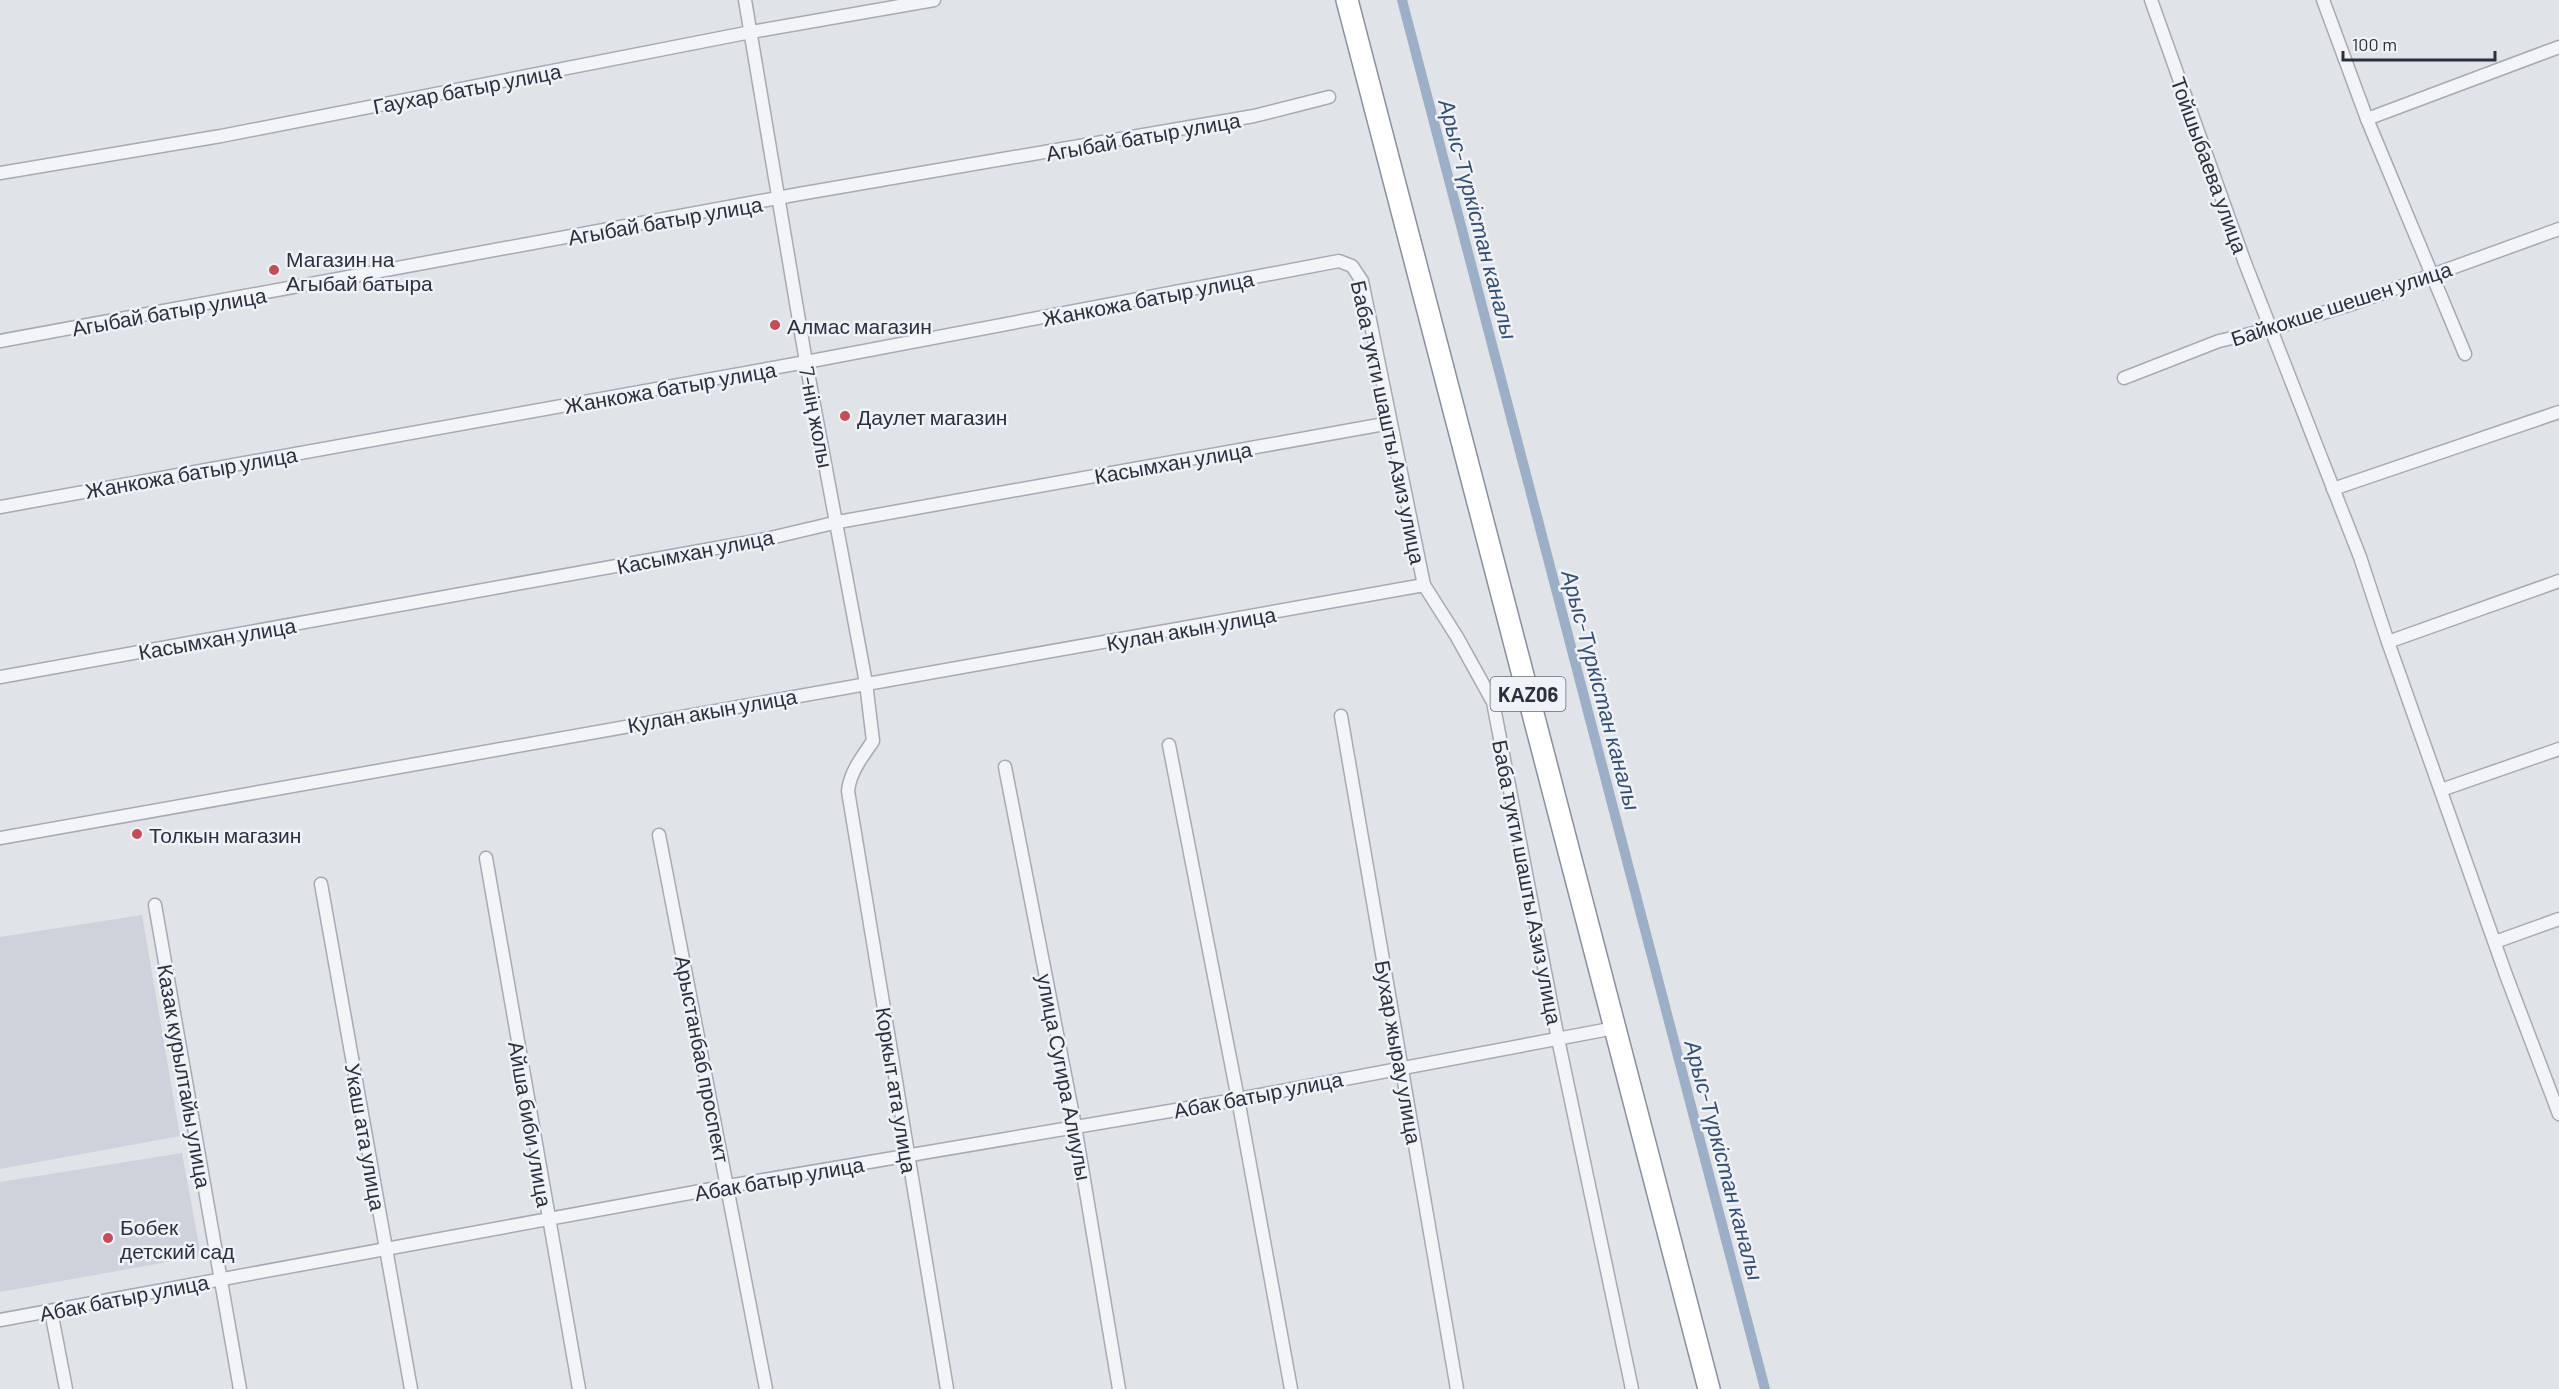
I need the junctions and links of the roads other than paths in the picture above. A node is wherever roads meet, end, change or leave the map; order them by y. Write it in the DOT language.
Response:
graph roads {
  1 [pos="746,0"];
  2 [pos="934,0"];
  3 [pos="1347,0"];
  4 [pos="1360,0"];
  5 [pos="2151,0"];
  6 [pos="2323,0"];
  7 [pos="751,32"];
  8 [pos="2559,47"];
  9 [pos="1329,97"];
  10 [pos="2367,119"];
  11 [pos="0,173"];
  12 [pos="779,199"];
  13 [pos="2559,229"];
  14 [pos="1339,261"];
  15 [pos="2433,274"];
  16 [pos="2271,329"];
  17 [pos="0,341"];
  18 [pos="2465,354"];
  19 [pos="806,362"];
  20 [pos="2124,378"];
  21 [pos="2559,412"];
  22 [pos="1390,423"];
  23 [pos="2333,489"];
  24 [pos="0,507"];
  25 [pos="837,522"];
  26 [pos="2559,581"];
  27 [pos="1424,585"];
  28 [pos="2388,642"];
  29 [pos="0,677"];
  30 [pos="866,683"];
  31 [pos="1341,716"];
  32 [pos="1169,745"];
  33 [pos="2559,749"];
  34 [pos="1005,767"];
  35 [pos="2441,790"];
  36 [pos="848,792"];
  37 [pos="659,835"];
  38 [pos="0,837"];
  39 [pos="486,858"];
  40 [pos="321,884"];
  41 [pos="155,906"];
  42 [pos="2559,919"];
  43 [pos="2495,942"];
  44 [pos="1615,1028"];
  45 [pos="1558,1039"];
  46 [pos="1401,1067"];
  47 [pos="2555,1091"];
  48 [pos="1238,1099"];
  49 [pos="2559,1114"];
  50 [pos="1075,1126"];
  51 [pos="908,1156"];
  52 [pos="728,1185"];
  53 [pos="548,1219"];
  54 [pos="386,1248"];
  55 [pos="220,1278"];
  56 [pos="51,1311"];
  57 [pos="0,1320"];
  58 [pos="66,1389"];
  59 [pos="240,1389"];
  60 [pos="411,1389"];
  61 [pos="579,1389"];
  62 [pos="766,1389"];
  63 [pos="947,1389"];
  64 [pos="1119,1389"];
  65 [pos="1291,1389"];
  66 [pos="1456,1389"];
  67 [pos="1632,1389"];
  68 [pos="1709,1389"];
  69 [pos="1722,1389"];
  1 -- 7 [label="street, 7-нің жолы"];
  2 -- 7 [label="street, Гаухар батыр улица"];
  3 -- 44 [label="highway, KАZ06"];
  4 -- 69 [label="highway, KАZ06"];
  5 -- 16 [label="street, Тойшыбаева улица"];
  6 -- 10 [label="street"];
  7 -- 11 [label="street, Гаухар батыр улица"];
  7 -- 12 [label="street, 7-нің жолы"];
  8 -- 10 [label="street"];
  9 -- 12 [label="street, Агыбай батыр улица"];
  10 -- 15 [label="street"];
  12 -- 17 [label="street, Агыбай батыр улица"];
  12 -- 19 [label="street, 7-нің жолы"];
  13 -- 15 [label="street, Байкокше шешен улица"];
  14 -- 19 [label="street, Жанкожа батыр улица"];
  14 -- 22 [label="street, Баба тукти шашты Азиз улица"];
  15 -- 16 [label="street, Байкокше шешен улица"];
  15 -- 18 [label="street"];
  16 -- 20 [label="street, Байкокше шешен улица"];
  16 -- 23 [label="street, Тойшыбаева улица"];
  19 -- 24 [label="street, Жанкожа батыр улица"];
  19 -- 25 [label="street, 7-нің жолы"];
  21 -- 23 [label="street"];
  22 -- 25 [label="street, Касымхан улица"];
  22 -- 27 [label="street, Баба тукти шашты Азиз улица"];
  23 -- 28 [label="street, Тойшыбаева улица"];
  25 -- 29 [label="street, Касымхан улица"];
  25 -- 30 [label="street, 7-нің жолы"];
  26 -- 28 [label="street"];
  27 -- 30 [label="street, Кулан акын улица"];
  27 -- 45 [label="street, Баба тукти шашты Азиз улица"];
  28 -- 35 [label="street, Тойшыбаева улица"];
  30 -- 36 [label="street, 7-нің жолы"];
  30 -- 38 [label="street, Кулан акын улица"];
  31 -- 46 [label="street, Бухар жырау улица"];
  32 -- 48 [label="street"];
  33 -- 35 [label="street"];
  34 -- 50 [label="street, улица Сугира Алиулы"];
  35 -- 43 [label="street, Тойшыбаева улица"];
  36 -- 51 [label="street, Коркыт ата улица"];
  37 -- 52 [label="street, Арыстанбаб проспект"];
  39 -- 53 [label="street, Айша биби улица"];
  40 -- 54 [label="street, Укаш ата улица"];
  41 -- 55 [label="street, Казак курылтайы улица"];
  42 -- 43 [label="street"];
  43 -- 47 [label="street, Тойшыбаева улица"];
  44 -- 45 [label="street, Абак батыр улица"];
  44 -- 68 [label="highway, KАZ06"];
  45 -- 46 [label="street, Абак батыр улица"];
  45 -- 67 [label="street, Баба тукти шашты Азиз улица"];
  46 -- 48 [label="street, Абак батыр улица"];
  46 -- 66 [label="street, Бухар жырау улица"];
  47 -- 49 [label="street, Тойшыбаева улица"];
  48 -- 50 [label="street, Абак батыр улица"];
  48 -- 65 [label="street"];
  50 -- 51 [label="street, Абак батыр улица"];
  50 -- 64 [label="street, улица Сугира Алиулы"];
  51 -- 52 [label="street, Абак батыр улица"];
  51 -- 63 [label="street, Коркыт ата улица"];
  52 -- 53 [label="street, Абак батыр улица"];
  52 -- 62 [label="street, Арыстанбаб проспект"];
  53 -- 54 [label="street, Абак батыр улица"];
  53 -- 61 [label="street, Айша биби улица"];
  54 -- 55 [label="street, Абак батыр улица"];
  54 -- 60 [label="street, Укаш ата улица"];
  55 -- 56 [label="street, Абак батыр улица"];
  55 -- 59 [label="street, Казак курылтайы улица"];
  56 -- 57 [label="street, Абак батыр улица"];
  56 -- 58 [label="street"];
}
